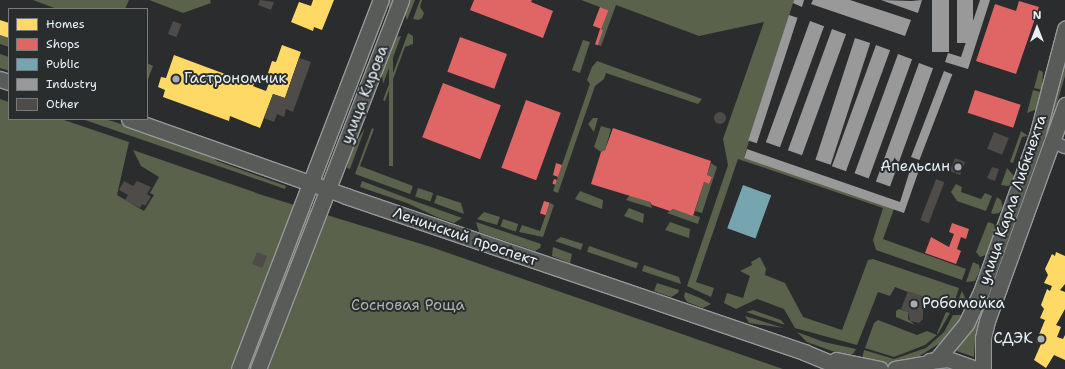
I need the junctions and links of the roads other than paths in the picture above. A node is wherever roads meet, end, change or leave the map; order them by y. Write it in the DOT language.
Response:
graph roads {
  1 [pos="381,0"];
  2 [pos="401,0"];
  3 [pos="1065,29"];
  4 [pos="1065,105"];
  5 [pos="132,120"];
  6 [pos="1037,136"];
  7 [pos="1059,145"];
  8 [pos="312,183"];
  9 [pos="329,190"];
  10 [pos="804,352"];
  11 [pos="927,364"];
  12 [pos="239,369"];
  13 [pos="258,369"];
  14 [pos="845,369"];
  15 [pos="880,369"];
  16 [pos="894,369"];
  17 [pos="975,369"];
  18 [pos="983,369"];
  1 -- 8 [label="main road, улица Кирова"];
  2 -- 9 [label="main road, улица Кирова"];
  3 -- 6 [label="main road, улица Карла Либкнехта"];
  4 -- 7 [label="main road, улица Карла Либкнехта"];
  5 -- 8 [label="main road, Ленинский проспект"];
  6 -- 7 [label="main road"];
  6 -- 11 [label="main road, улица Карла Либкнехта"];
  7 -- 18 [label="main road, улица Карла Либкнехта"];
  8 -- 9 [label="main road, Ленинский проспект"];
  8 -- 12 [label="main road, улица Кирова"];
  9 -- 10 [label="main road, Ленинский проспект"];
  9 -- 13 [label="main road, улица Кирова"];
  10 -- 14 [label="main road, Ленинский проспект"];
  10 -- 15 [label="main road, Ленинский проспект"];
  11 -- 16 [label="main road"];
  11 -- 17 [label="main road"];
}
